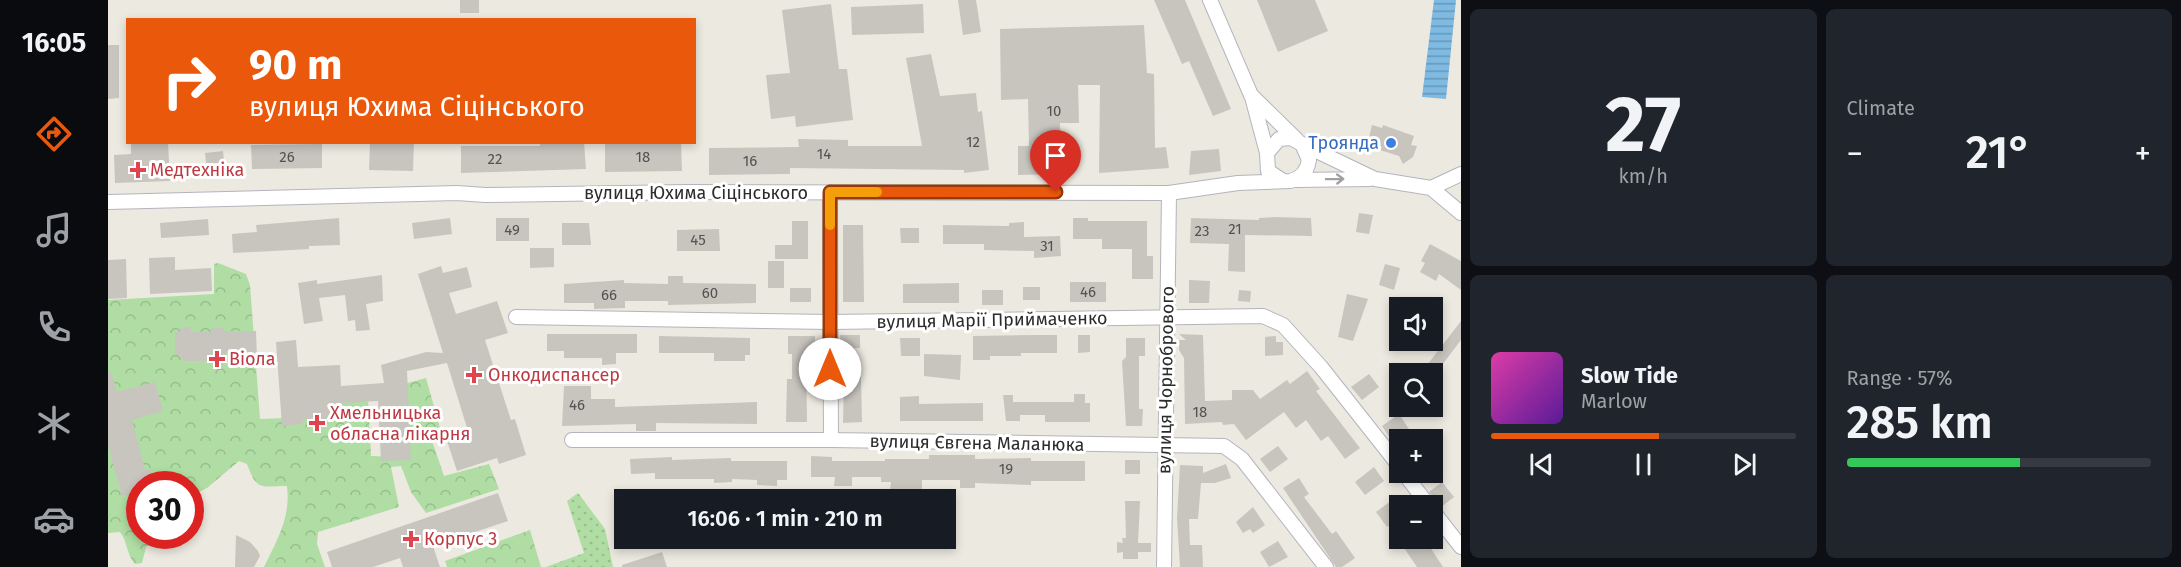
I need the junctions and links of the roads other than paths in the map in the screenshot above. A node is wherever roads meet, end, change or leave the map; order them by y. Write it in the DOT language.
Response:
graph roads {
  1 [pos="1210,0"];
  2 [pos="1251,95"];
  3 [pos="1300,142"];
  4 [pos="1266,156"];
  5 [pos="1461,174"];
  6 [pos="1375,179"];
  7 [pos="1289,180"];
  8 [pos="1238,183"];
  9 [pos="1431,188"];
  10 [pos="830,192"];
  11 [pos="1169,193"];
  12 [pos="108,202"];
  13 [pos="1461,213"];
  14 [pos="516,317"];
  15 [pos="1167,318"];
  16 [pos="830,322"];
  17 [pos="572,440"];
  18 [pos="831,440"];
  19 [pos="1165,446"];
  20 [pos="1389,454"];
  21 [pos="1411,483"];
  22 [pos="1421,495"];
  23 [pos="1443,524"];
  24 [pos="1461,546"];
  25 [pos="1165,566"];
  26 [pos="1326,567"];
  1 -- 2 [label="street"];
  2 -- 3 [label="street"];
  2 -- 4 [label="street"];
  3 -- 4 [label="street"];
  3 -- 6 [label="street"];
  3 -- 7 [label="street"];
  4 -- 7 [label="street"];
  4 -- 8 [label="street"];
  5 -- 9 [label="street"];
  7 -- 6 [label="street, вулиця Юхима Сіцінського, one-way"];
  6 -- 9 [label="street"];
  7 -- 8 [label="street, вулиця Юхима Сіцінського"];
  8 -- 11 [label="street, вулиця Юхима Сіцінського"];
  9 -- 13 [label="street"];
  10 -- 11 [label="street, вулиця Юхима Сіцінського"];
  10 -- 12 [label="street, вулиця Юхима Сіцінського"];
  10 -- 16 [label="street"];
  11 -- 15 [label="street, вулиця Чорнобрового"];
  14 -- 16 [label="street, вулиця Марії Приймаченко"];
  15 -- 16 [label="street, вулиця Марії Приймаченко"];
  15 -- 19 [label="street, вулиця Чорнобрового"];
  15 -- 20 [label="street, вулиця Марії Приймаченко"];
  16 -- 18 [label="street"];
  17 -- 18 [label="street, вулиця Євгена Маланюка"];
  18 -- 19 [label="street, вулиця Євгена Маланюка"];
  19 -- 25 [label="street, вулиця Чорнобрового"];
  19 -- 26 [label="street, вулиця Євгена Маланюка"];
  21 -- 22 [label="street"];
  23 -- 24 [label="street"];
}
